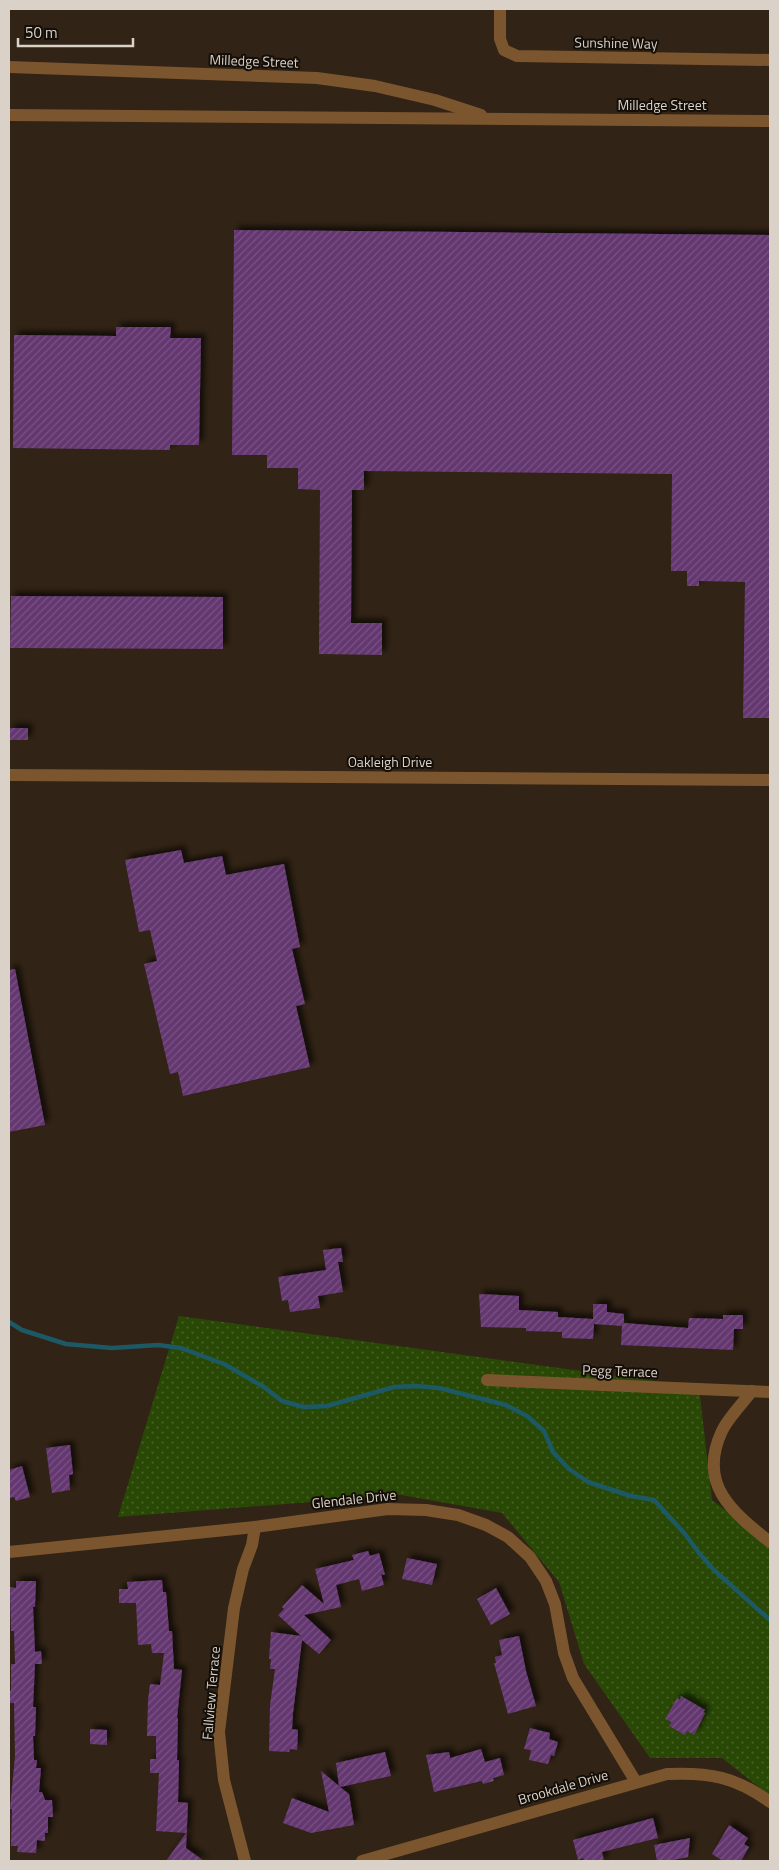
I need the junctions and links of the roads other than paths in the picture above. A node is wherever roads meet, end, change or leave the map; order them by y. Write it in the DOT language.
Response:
graph roads {
  1 [pos="500,9"];
  2 [pos="770,60"];
  3 [pos="9,67"];
  4 [pos="9,115"];
  5 [pos="493,118"];
  6 [pos="770,121"];
  7 [pos="9,775"];
  8 [pos="770,780"];
  9 [pos="487,1380"];
  10 [pos="752,1391"];
  11 [pos="770,1392"];
  12 [pos="255,1527"];
  13 [pos="770,1542"];
  14 [pos="9,1552"];
  15 [pos="636,1782"];
  16 [pos="770,1802"];
  17 [pos="245,1861"];
  18 [pos="362,1861"];
  1 -- 2 [label="street, Sunshine Way"];
  3 -- 5 [label="street, Milledge Street"];
  4 -- 5 [label="street, Milledge Street"];
  5 -- 6 [label="street, Milledge Street"];
  7 -- 8 [label="street, Oakleigh Drive"];
  9 -- 10 [label="street, Pegg Terrace"];
  10 -- 11 [label="street, Pegg Terrace"];
  10 -- 13 [label="street"];
  12 -- 14 [label="street, Glendale Drive"];
  12 -- 15 [label="street, Glendale Drive"];
  12 -- 17 [label="street, Fallview Terrace"];
  15 -- 16 [label="street, Brookdale Drive"];
  15 -- 18 [label="street, Brookdale Drive"];
}
